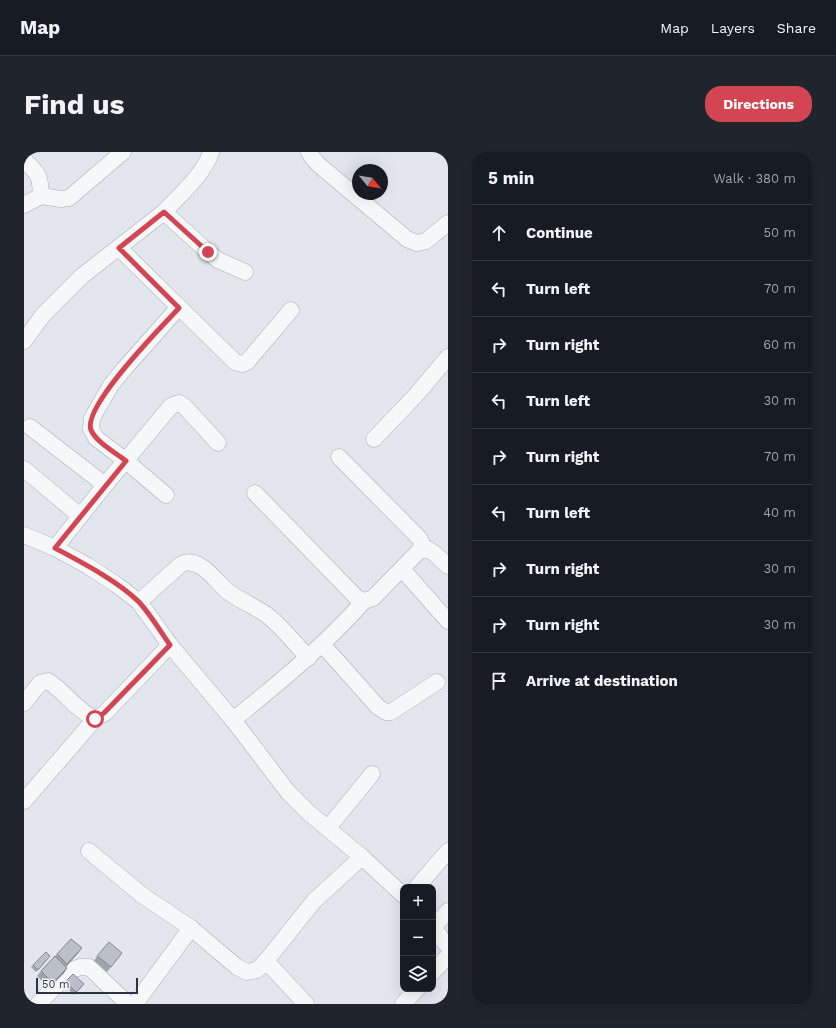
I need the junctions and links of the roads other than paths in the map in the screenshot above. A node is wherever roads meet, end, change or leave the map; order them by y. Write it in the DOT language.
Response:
graph roads {
  1 [pos="123,152"];
  2 [pos="211,152"];
  3 [pos="309,152"];
  4 [pos="24,160"];
  5 [pos="41,196"];
  6 [pos="24,205"];
  7 [pos="164,212"];
  8 [pos="448,223"];
  9 [pos="119,248"];
  10 [pos="246,272"];
  11 [pos="179,308"];
  12 [pos="291,310"];
  13 [pos="24,341"];
  14 [pos="448,357"];
  15 [pos="30,427"];
  16 [pos="374,440"];
  17 [pos="218,443"];
  18 [pos="339,457"];
  19 [pos="126,461"];
  20 [pos="24,469"];
  21 [pos="105,485"];
  22 [pos="256,494"];
  23 [pos="166,495"];
  24 [pos="80,516"];
  25 [pos="24,535"];
  26 [pos="55,548"];
  27 [pos="420,551"];
  28 [pos="448,566"];
  29 [pos="402,570"];
  30 [pos="364,601"];
  31 [pos="139,602"];
  32 [pos="448,621"];
  33 [pos="322,644"];
  34 [pos="170,645"];
  35 [pos="308,658"];
  36 [pos="437,682"];
  37 [pos="24,703"];
  38 [pos="95,719"];
  39 [pos="233,720"];
  40 [pos="372,774"];
  41 [pos="24,801"];
  42 [pos="328,828"];
  43 [pos="89,851"];
  44 [pos="448,852"];
  45 [pos="362,857"];
  46 [pos="420,884"];
  47 [pos="400,892"];
  48 [pos="448,911"];
  49 [pos="436,924"];
  50 [pos="191,928"];
  51 [pos="436,931"];
  52 [pos="448,947"];
  53 [pos="448,956"];
  54 [pos="266,961"];
  55 [pos="436,969"];
  56 [pos="414,992"];
  57 [pos="38,1004"];
  58 [pos="128,1004"];
  59 [pos="135,1004"];
  60 [pos="306,1004"];
  61 [pos="403,1004"];
  1 -- 5 [label="street"];
  2 -- 7 [label="street"];
  3 -- 8 [label="street"];
  4 -- 5 [label="street"];
  5 -- 6 [label="street"];
  7 -- 9 [label="street"];
  7 -- 10 [label="street"];
  9 -- 11 [label="street"];
  9 -- 13 [label="street"];
  11 -- 12 [label="street"];
  11 -- 19 [label="street"];
  14 -- 16 [label="street"];
  15 -- 21 [label="street"];
  17 -- 19 [label="street"];
  18 -- 27 [label="street"];
  19 -- 21 [label="street"];
  19 -- 23 [label="street"];
  20 -- 24 [label="street"];
  21 -- 24 [label="street"];
  22 -- 30 [label="street"];
  24 -- 26 [label="street"];
  25 -- 26 [label="street"];
  26 -- 31 [label="street"];
  27 -- 28 [label="street"];
  27 -- 29 [label="street"];
  29 -- 30 [label="street"];
  29 -- 32 [label="street"];
  30 -- 33 [label="street"];
  31 -- 34 [label="street"];
  31 -- 35 [label="street"];
  33 -- 35 [label="street"];
  33 -- 36 [label="street"];
  34 -- 38 [label="street"];
  34 -- 39 [label="street"];
  35 -- 39 [label="street"];
  37 -- 38 [label="street"];
  38 -- 41 [label="street"];
  39 -- 42 [label="street"];
  40 -- 42 [label="street"];
  42 -- 45 [label="street"];
  43 -- 50 [label="street"];
  44 -- 46 [label="street"];
  45 -- 47 [label="street"];
  45 -- 54 [label="street"];
  48 -- 49 [label="street"];
  50 -- 54 [label="street"];
  50 -- 59 [label="street"];
  51 -- 52 [label="street"];
  53 -- 55 [label="street"];
  54 -- 60 [label="street"];
  56 -- 61 [label="street"];
  57 -- 58 [label="street"];
}
